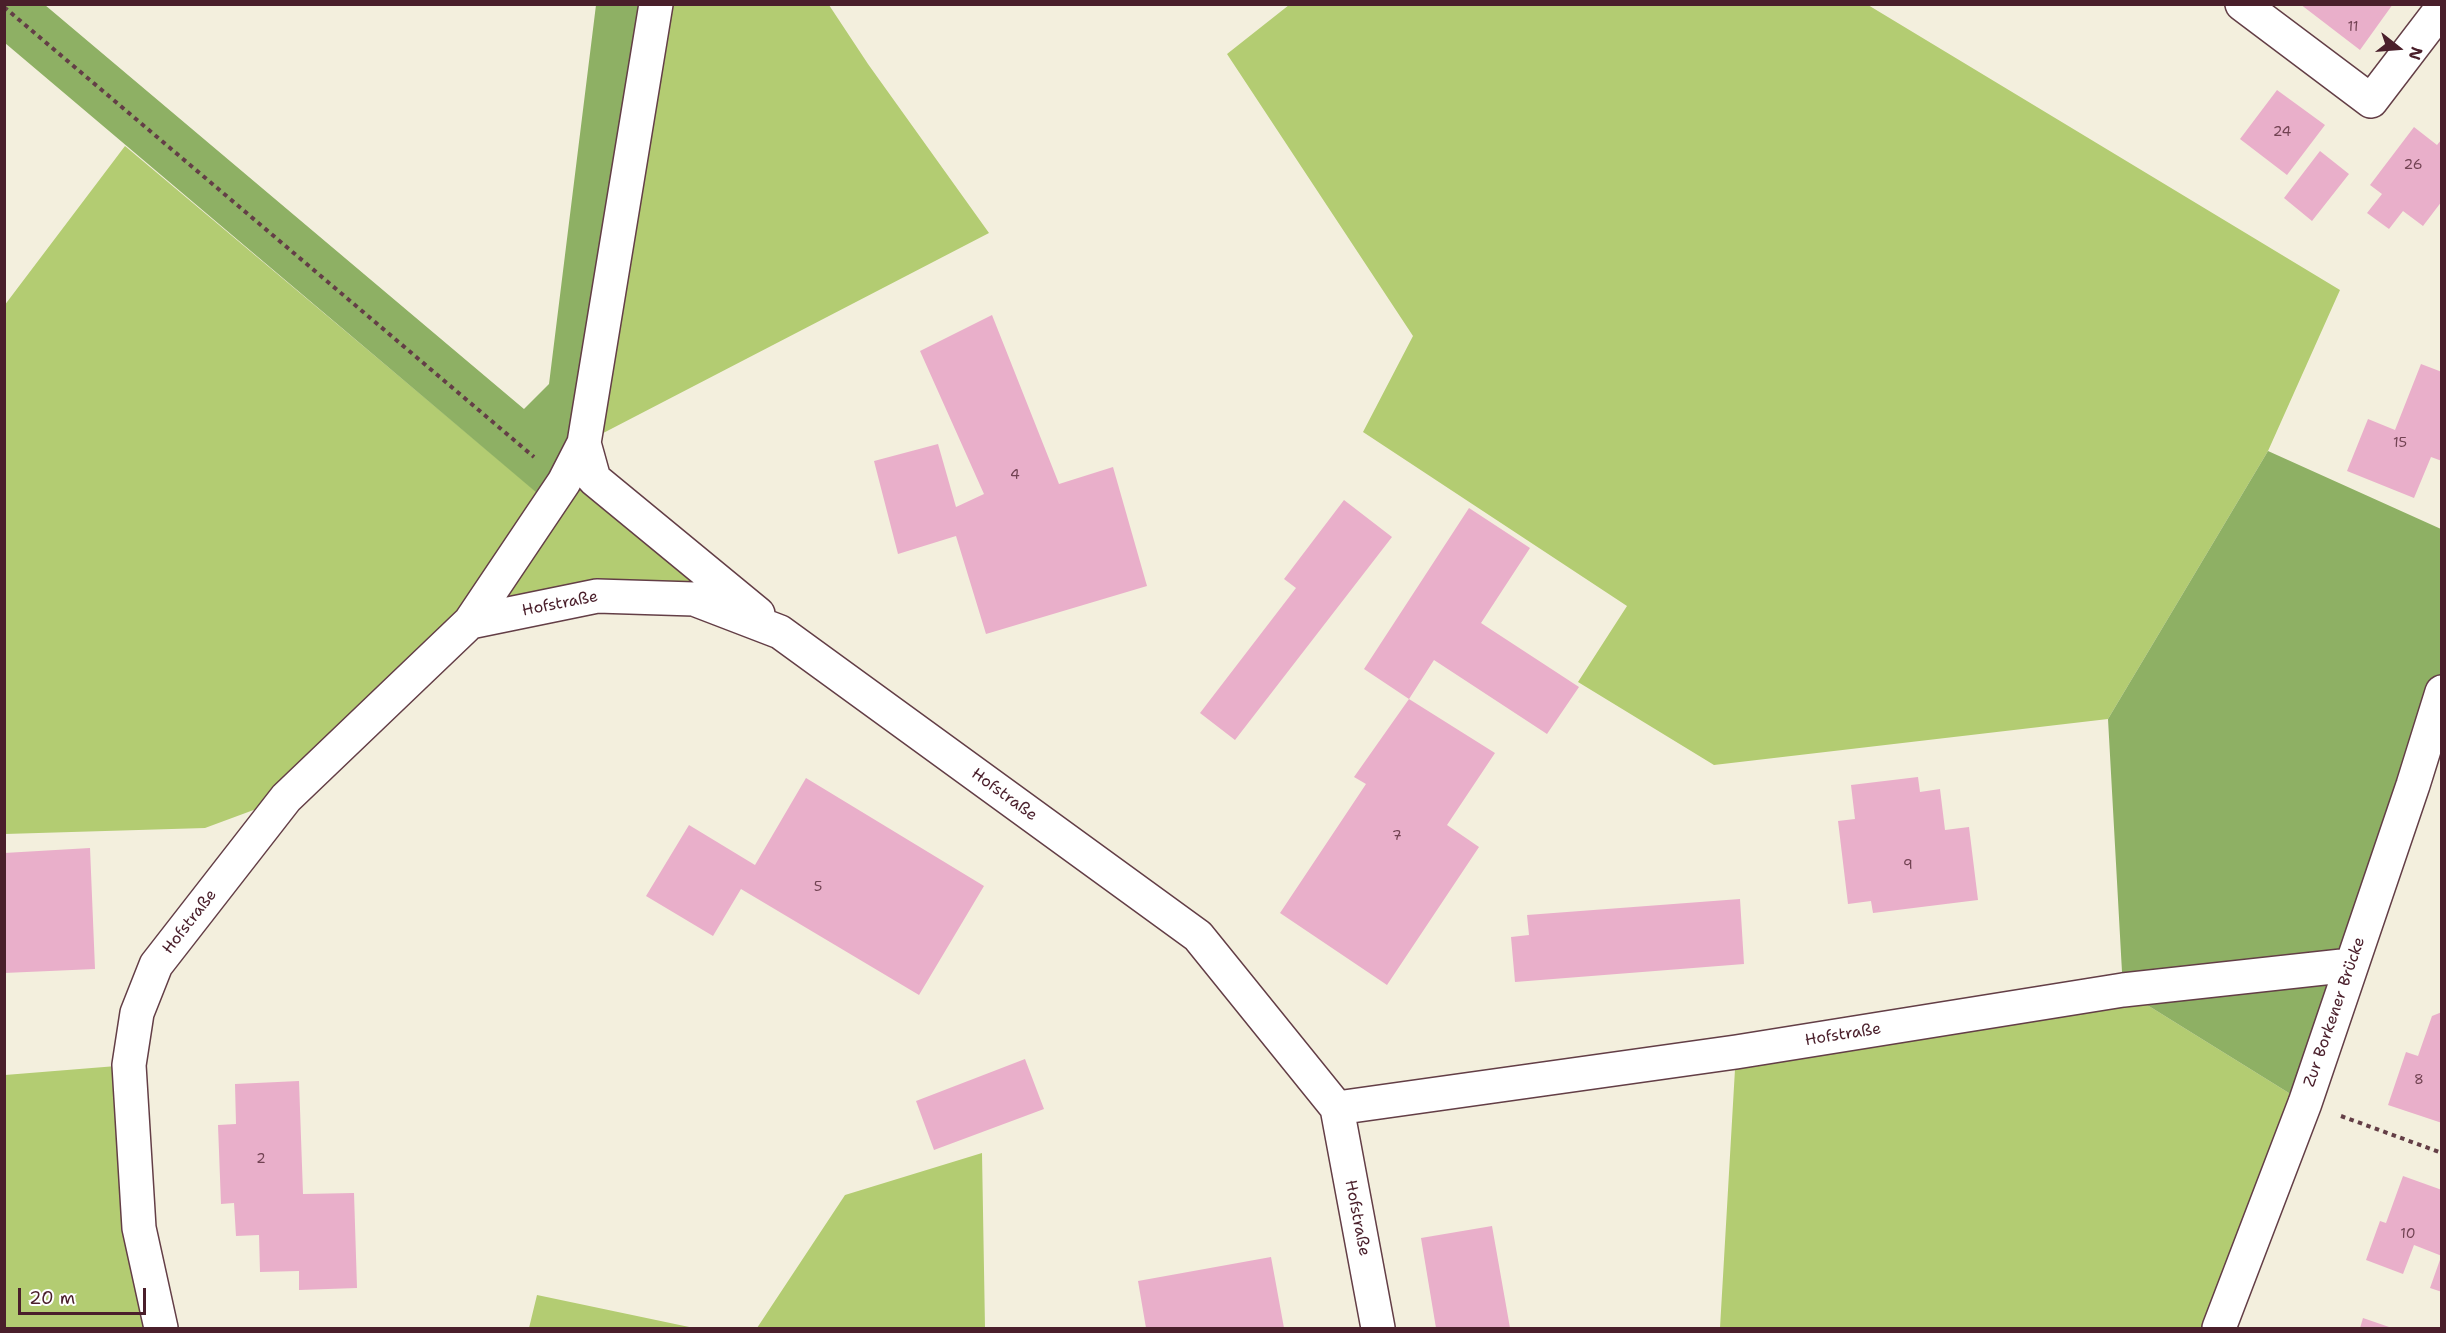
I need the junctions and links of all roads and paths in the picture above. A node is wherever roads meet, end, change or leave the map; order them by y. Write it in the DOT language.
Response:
graph roads {
  1 [pos="656,4"];
  2 [pos="2242,4"];
  3 [pos="4,7"];
  4 [pos="2442,8"];
  5 [pos="584,443"];
  6 [pos="564,482"];
  7 [pos="470,622"];
  8 [pos="780,632"];
  9 [pos="2442,692"];
  10 [pos="2351,965"];
  11 [pos="2305,1103"];
  12 [pos="1337,1108"];
  13 [pos="2442,1153"];
  14 [pos="161,1329"];
  15 [pos="1378,1329"];
  16 [pos="2219,1329"];
  1 -- 5 [label="street"];
  2 -- 4 [label="street"];
  3 -- 6 [label="path"];
  5 -- 6 [label="street"];
  5 -- 8 [label="street"];
  6 -- 7 [label="street"];
  7 -- 8 [label="street, Hofstraße"];
  7 -- 14 [label="street, Hofstraße"];
  8 -- 12 [label="street, Hofstraße"];
  9 -- 10 [label="street, Zur Borkener Brücke"];
  10 -- 11 [label="street, Zur Borkener Brücke"];
  10 -- 12 [label="street, Hofstraße"];
  11 -- 13 [label="path"];
  11 -- 16 [label="street, Zur Borkener Brücke"];
  12 -- 15 [label="street, Hofstraße"];
}
